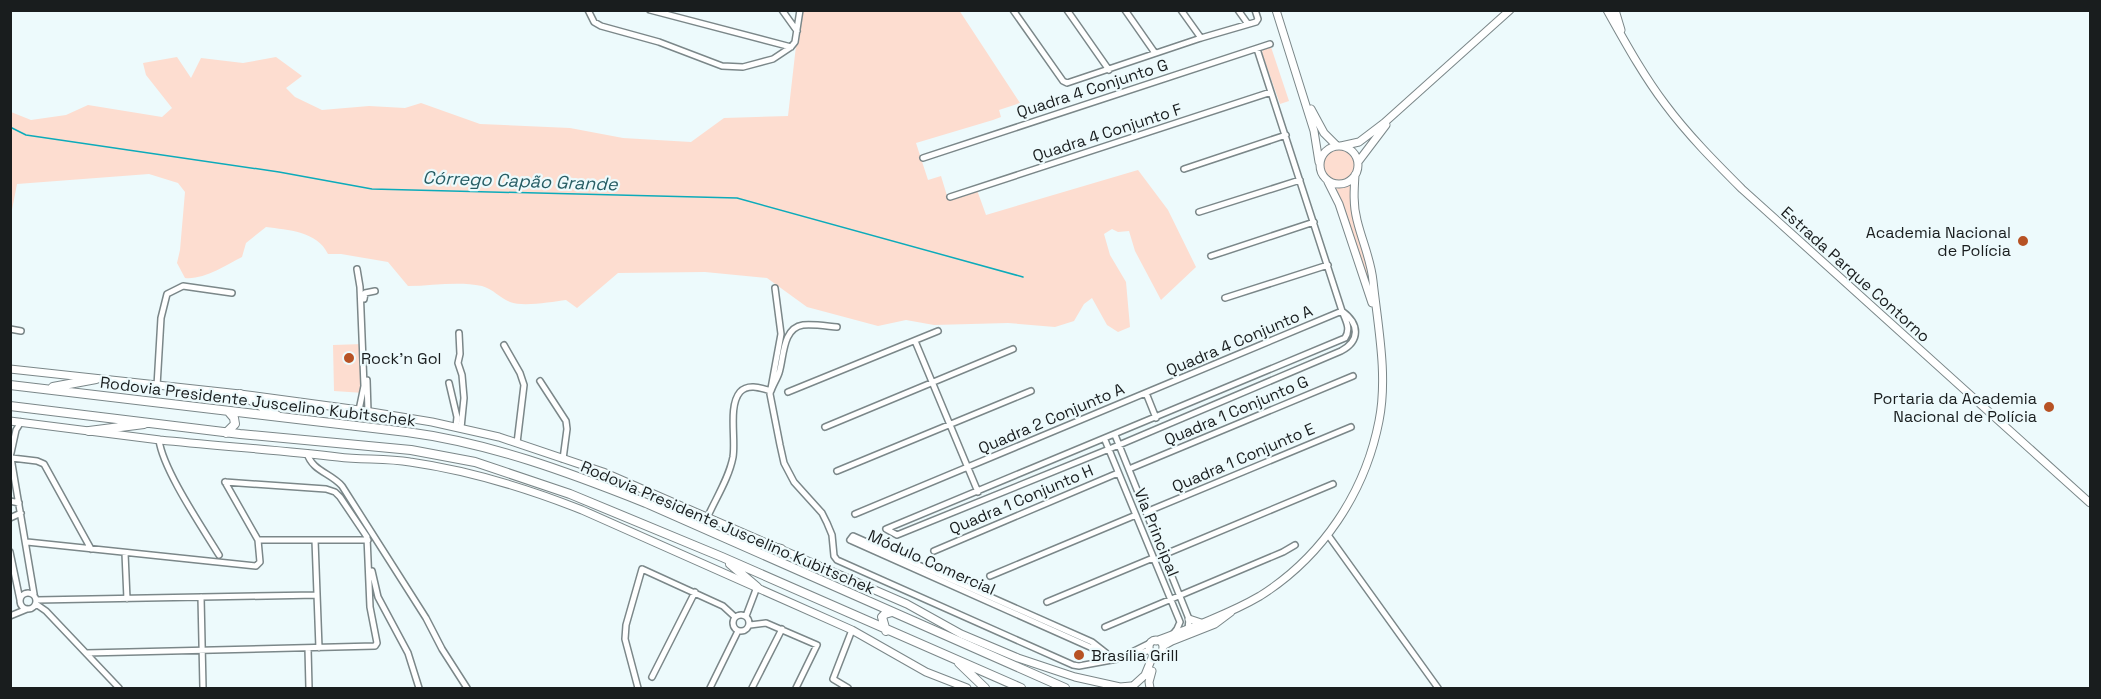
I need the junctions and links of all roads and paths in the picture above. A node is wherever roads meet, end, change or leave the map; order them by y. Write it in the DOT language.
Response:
graph roads {
  1 [pos="588,10"];
  2 [pos="650,10"];
  3 [pos="782,10"];
  4 [pos="800,10"];
  5 [pos="1013,10"];
  6 [pos="1067,10"];
  7 [pos="1125,10"];
  8 [pos="1182,10"];
  9 [pos="1238,10"];
  10 [pos="1255,10"];
  11 [pos="1276,10"];
  12 [pos="1510,10"];
  13 [pos="1607,10"];
  14 [pos="1615,10"];
  15 [pos="1248,24"];
  16 [pos="797,32"];
  17 [pos="1201,38"];
  18 [pos="1270,44"];
  19 [pos="1626,44"];
  20 [pos="791,47"];
  21 [pos="1257,49"];
  22 [pos="1155,53"];
  23 [pos="1109,70"];
  24 [pos="1300,84"];
  25 [pos="1271,92"];
  26 [pos="1397,112"];
  27 [pos="1286,135"];
  28 [pos="1339,145"];
  29 [pos="923,158"];
  30 [pos="1319,162"];
  31 [pos="1358,162"];
  32 [pos="1184,169"];
  33 [pos="1355,175"];
  34 [pos="1300,180"];
  35 [pos="1328,182"];
  36 [pos="950,197"];
  37 [pos="1199,212"];
  38 [pos="1314,222"];
  39 [pos="1211,256"];
  40 [pos="1328,265"];
  41 [pos="357,268"];
  42 [pos="775,288"];
  43 [pos="375,291"];
  44 [pos="232,293"];
  45 [pos="1225,298"];
  46 [pos="1342,311"];
  47 [pos="1377,316"];
  48 [pos="837,327"];
  49 [pos="10,329"];
  50 [pos="21,331"];
  51 [pos="938,331"];
  52 [pos="459,333"];
  53 [pos="915,341"];
  54 [pos="504,345"];
  55 [pos="1013,348"];
  56 [pos="1301,358"];
  57 [pos="1306,367"];
  58 [pos="10,369"];
  59 [pos="1353,376"];
  60 [pos="96,379"];
  61 [pos="540,381"];
  62 [pos="449,382"];
  63 [pos="933,382"];
  64 [pos="10,385"];
  65 [pos="158,386"];
  66 [pos="46,389"];
  67 [pos="771,391"];
  68 [pos="1031,391"];
  69 [pos="788,392"];
  70 [pos="1146,393"];
  71 [pos="240,394"];
  72 [pos="10,406"];
  73 [pos="228,411"];
  74 [pos="359,411"];
  75 [pos="368,412"];
  76 [pos="1166,414"];
  77 [pos="282,418"];
  78 [pos="1156,418"];
  79 [pos="14,422"];
  80 [pos="155,423"];
  81 [pos="1170,423"];
  82 [pos="950,425"];
  83 [pos="825,427"];
  84 [pos="1351,427"];
  85 [pos="459,428"];
  86 [pos="89,431"];
  87 [pos="226,433"];
  88 [pos="1115,435"];
  89 [pos="159,440"];
  90 [pos="1105,440"];
  91 [pos="517,443"];
  92 [pos="1119,445"];
  93 [pos="1108,449"];
  94 [pos="306,453"];
  95 [pos="1122,453"];
  96 [pos="11,454"];
  97 [pos="1112,458"];
  98 [pos="563,459"];
  99 [pos="1051,462"];
  100 [pos="968,467"];
  101 [pos="1129,470"];
  102 [pos="837,471"];
  103 [pos="1054,471"];
  104 [pos="1118,473"];
  105 [pos="1334,484"];
  106 [pos="978,492"];
  107 [pos="964,498"];
  108 [pos="10,501"];
  109 [pos="1142,502"];
  110 [pos="19,503"];
  111 [pos="2091,503"];
  112 [pos="968,507"];
  113 [pos="1132,507"];
  114 [pos="1146,512"];
  115 [pos="21,513"];
  116 [pos="855,514"];
  117 [pos="1136,515"];
  118 [pos="707,518"];
  119 [pos="10,519"];
  120 [pos="1328,535"];
  121 [pos="724,536"];
  122 [pos="1156,536"];
  123 [pos="258,540"];
  124 [pos="315,540"];
  125 [pos="368,540"];
  126 [pos="1146,540"];
  127 [pos="27,542"];
  128 [pos="860,542"];
  129 [pos="1294,545"];
  130 [pos="92,549"];
  131 [pos="781,549"];
  132 [pos="934,550"];
  133 [pos="10,552"];
  134 [pos="125,553"];
  135 [pos="219,555"];
  136 [pos="1163,555"];
  137 [pos="722,557"];
  138 [pos="1153,558"];
  139 [pos="369,559"];
  140 [pos="841,563"];
  141 [pos="824,569"];
  142 [pos="990,576"];
  143 [pos="757,587"];
  144 [pos="904,590"];
  145 [pos="695,592"];
  146 [pos="317,595"];
  147 [pos="201,597"];
  148 [pos="1180,597"];
  149 [pos="36,599"];
  150 [pos="127,599"];
  151 [pos="1171,601"];
  152 [pos="1047,602"];
  153 [pos="20,603"];
  154 [pos="907,604"];
  155 [pos="1241,605"];
  156 [pos="10,608"];
  157 [pos="27,609"];
  158 [pos="894,612"];
  159 [pos="13,615"];
  160 [pos="746,616"];
  161 [pos="735,617"];
  162 [pos="1189,619"];
  163 [pos="1201,623"];
  164 [pos="750,625"];
  165 [pos="1105,627"];
  166 [pos="782,629"];
  167 [pos="852,630"];
  168 [pos="738,631"];
  169 [pos="886,631"];
  170 [pos="1186,632"];
  171 [pos="1173,634"];
  172 [pos="1091,645"];
  173 [pos="308,648"];
  174 [pos="318,648"];
  175 [pos="1156,648"];
  176 [pos="202,651"];
  177 [pos="86,653"];
  178 [pos="1106,653"];
  179 [pos="1099,655"];
  180 [pos="956,660"];
  181 [pos="1105,661"];
  182 [pos="1083,665"];
  183 [pos="652,677"];
  184 [pos="1131,686"];
  185 [pos="120,688"];
  186 [pos="203,688"];
  187 [pos="309,688"];
  188 [pos="419,688"];
  189 [pos="467,688"];
  190 [pos="638,688"];
  191 [pos="710,688"];
  192 [pos="752,688"];
  193 [pos="796,688"];
  194 [pos="848,688"];
  195 [pos="967,688"];
  196 [pos="985,688"];
  197 [pos="1021,688"];
  198 [pos="1065,688"];
  199 [pos="1149,688"];
  200 [pos="1438,688"];
  1 -- 20 [label="street"];
  2 -- 20 [label="street"];
  3 -- 16 [label="street"];
  4 -- 16 [label="street"];
  5 -- 23 [label="street"];
  6 -- 23 [label="street"];
  7 -- 22 [label="street"];
  8 -- 17 [label="street"];
  9 -- 15 [label="street"];
  10 -- 15 [label="street"];
  11 -- 24 [label="main road"];
  12 -- 26 [label="main road"];
  13 -- 19 [label="main road"];
  14 -- 19 [label="main road"];
  15 -- 17 [label="street"];
  16 -- 20 [label="street"];
  17 -- 22 [label="street"];
  18 -- 21 [label="street, Quadra 4 Conjunto G"];
  19 -- 111 [label="main road, Estrada Parque Contorno"];
  21 -- 25 [label="street"];
  21 -- 29 [label="street, Quadra 4 Conjunto G"];
  22 -- 23 [label="street"];
  24 -- 28 [label="main road"];
  24 -- 30 [label="main road"];
  25 -- 27 [label="street"];
  25 -- 36 [label="street, Quadra 4 Conjunto F"];
  26 -- 28 [label="main road"];
  26 -- 31 [label="main road"];
  27 -- 32 [label="street"];
  27 -- 34 [label="street"];
  28 -- 30 [label="main road"];
  28 -- 31 [label="main road"];
  30 -- 35 [label="main road"];
  31 -- 33 [label="main road"];
  33 -- 35 [label="main road"];
  33 -- 47 [label="main road"];
  34 -- 37 [label="street"];
  34 -- 38 [label="street"];
  35 -- 47 [label="main road"];
  38 -- 39 [label="street"];
  38 -- 40 [label="street"];
  40 -- 45 [label="street"];
  40 -- 46 [label="street"];
  41 -- 74 [label="street"];
  42 -- 67 [label="street"];
  43 -- 75 [label="street"];
  44 -- 65 [label="street"];
  46 -- 56 [label="street"];
  46 -- 57 [label="street"];
  46 -- 70 [label="street, Quadra 4 Conjunto A"];
  47 -- 120 [label="main road"];
  48 -- 67 [label="street"];
  49 -- 50 [label="street"];
  51 -- 53 [label="street"];
  52 -- 85 [label="street"];
  53 -- 63 [label="street"];
  53 -- 69 [label="street"];
  54 -- 91 [label="street"];
  55 -- 63 [label="street"];
  56 -- 57 [label="street"];
  56 -- 76 [label="street"];
  57 -- 81 [label="street"];
  58 -- 60 [label="main road"];
  59 -- 101 [label="street, Quadra 1 Conjunto G"];
  60 -- 65 [label="main road"];
  60 -- 66 [label="highway"];
  61 -- 98 [label="street"];
  62 -- 85 [label="street"];
  63 -- 82 [label="street"];
  63 -- 83 [label="street"];
  64 -- 66 [label="highway, Rodovia Presidente Juscelino Kubitschek"];
  65 -- 71 [label="main road"];
  66 -- 73 [label="highway, Rodovia Presidente Juscelino Kubitschek"];
  67 -- 118 [label="street"];
  67 -- 140 [label="street"];
  68 -- 82 [label="street"];
  70 -- 78 [label="street"];
  70 -- 100 [label="street, Quadra 2 Conjunto A"];
  71 -- 74 [label="main road"];
  71 -- 77 [label="highway"];
  72 -- 80 [label="highway, Rodovia Presidente Juscelino Kubitschek"];
  73 -- 77 [label="highway, Rodovia Presidente Juscelino Kubitschek"];
  73 -- 87 [label="highway"];
  74 -- 75 [label="main road"];
  75 -- 85 [label="main road"];
  76 -- 78 [label="street"];
  76 -- 81 [label="street"];
  77 -- 121 [label="highway, Rodovia Presidente Juscelino Kubitschek"];
  78 -- 88 [label="street"];
  79 -- 86 [label="main road"];
  79 -- 96 [label="street"];
  80 -- 86 [label="highway"];
  80 -- 87 [label="highway, Rodovia Presidente Juscelino Kubitschek"];
  81 -- 92 [label="street"];
  82 -- 100 [label="street"];
  82 -- 102 [label="street"];
  84 -- 114 [label="street, Quadra 1 Conjunto E"];
  85 -- 91 [label="main road"];
  86 -- 89 [label="main road"];
  87 -- 137 [label="highway, Rodovia Presidente Juscelino Kubitschek"];
  88 -- 90 [label="street"];
  88 -- 92 [label="street, Via Principal"];
  89 -- 94 [label="main road"];
  89 -- 135 [label="street"];
  90 -- 93 [label="street, Via Principal"];
  90 -- 99 [label="street"];
  91 -- 98 [label="main road"];
  92 -- 93 [label="street"];
  92 -- 95 [label="street, Via Principal"];
  93 -- 97 [label="street, Via Principal"];
  93 -- 103 [label="street"];
  94 -- 143 [label="main road"];
  94 -- 189 [label="street"];
  95 -- 97 [label="street"];
  95 -- 101 [label="street, Via Principal"];
  96 -- 110 [label="street"];
  96 -- 130 [label="street"];
  97 -- 104 [label="street, Via Principal"];
  98 -- 118 [label="main road"];
  99 -- 103 [label="street"];
  99 -- 106 [label="street"];
  100 -- 106 [label="street"];
  100 -- 116 [label="street, Quadra 2 Conjunto A"];
  101 -- 109 [label="street, Via Principal"];
  103 -- 112 [label="street"];
  104 -- 113 [label="street, Via Principal"];
  104 -- 132 [label="street, Quadra 1 Conjunto H"];
  105 -- 136 [label="street"];
  106 -- 107 [label="street"];
  107 -- 112 [label="street"];
  107 -- 112 [label="street"];
  108 -- 110 [label="street"];
  109 -- 113 [label="street"];
  109 -- 114 [label="street, Via Principal"];
  110 -- 115 [label="street"];
  113 -- 117 [label="street, Via Principal"];
  114 -- 122 [label="street, Via Principal"];
  115 -- 119 [label="street"];
  115 -- 127 [label="street"];
  117 -- 126 [label="street, Via Principal"];
  117 -- 142 [label="street"];
  118 -- 131 [label="main road"];
  120 -- 155 [label="main road"];
  120 -- 200 [label="street"];
  121 -- 131 [label="highway"];
  121 -- 158 [label="highway, Rodovia Presidente Juscelino Kubitschek"];
  122 -- 126 [label="street"];
  122 -- 136 [label="street, Via Principal"];
  123 -- 124 [label="street"];
  123 -- 125 [label="street"];
  123 -- 134 [label="street"];
  124 -- 125 [label="street"];
  124 -- 146 [label="street"];
  125 -- 139 [label="street"];
  126 -- 138 [label="street, Via Principal"];
  127 -- 130 [label="street"];
  127 -- 149 [label="street"];
  128 -- 172 [label="street, Módulo Comercial"];
  129 -- 148 [label="street"];
  130 -- 134 [label="street"];
  131 -- 141 [label="main road"];
  133 -- 153 [label="street"];
  134 -- 150 [label="street"];
  136 -- 148 [label="street, Via Principal"];
  137 -- 143 [label="highway"];
  137 -- 169 [label="highway, Rodovia Presidente Juscelino Kubitschek"];
  138 -- 151 [label="street, Via Principal"];
  138 -- 152 [label="street"];
  139 -- 174 [label="street"];
  139 -- 188 [label="street"];
  140 -- 141 [label="street"];
  140 -- 144 [label="street"];
  141 -- 154 [label="main road"];
  143 -- 160 [label="street"];
  143 -- 167 [label="main road"];
  144 -- 154 [label="street"];
  144 -- 182 [label="street"];
  145 -- 161 [label="street"];
  145 -- 183 [label="street"];
  145 -- 190 [label="street"];
  146 -- 147 [label="street"];
  146 -- 174 [label="street"];
  147 -- 150 [label="street"];
  147 -- 176 [label="street"];
  148 -- 151 [label="street"];
  148 -- 162 [label="street, Via Principal"];
  149 -- 150 [label="street"];
  149 -- 153 [label="street"];
  149 -- 157 [label="street"];
  149 -- 177 [label="street"];
  151 -- 165 [label="street"];
  151 -- 171 [label="street, Via Principal"];
  153 -- 157 [label="street"];
  153 -- 159 [label="street"];
  154 -- 184 [label="main road"];
  155 -- 163 [label="main road"];
  155 -- 170 [label="main road"];
  156 -- 159 [label="street"];
  157 -- 159 [label="street"];
  158 -- 169 [label="highway"];
  158 -- 198 [label="highway, Rodovia Presidente Juscelino Kubitschek"];
  160 -- 161 [label="street"];
  160 -- 164 [label="street"];
  161 -- 168 [label="street"];
  162 -- 163 [label="main road"];
  162 -- 170 [label="street, Via Principal"];
  163 -- 170 [label="main road"];
  164 -- 166 [label="street"];
  164 -- 168 [label="street"];
  166 -- 192 [label="street"];
  166 -- 193 [label="street"];
  167 -- 194 [label="street"];
  167 -- 195 [label="main road"];
  168 -- 191 [label="street"];
  169 -- 180 [label="highway, Rodovia Presidente Juscelino Kubitschek"];
  170 -- 171 [label="main road"];
  170 -- 175 [label="main road"];
  171 -- 175 [label="main road"];
  172 -- 178 [label="street, Módulo Comercial"];
  172 -- 179 [label="street, Módulo Comercial"];
  173 -- 174 [label="street"];
  173 -- 176 [label="street"];
  173 -- 187 [label="street"];
  175 -- 178 [label="street"];
  175 -- 181 [label="street"];
  175 -- 184 [label="main road"];
  175 -- 199 [label="main road"];
  176 -- 177 [label="street"];
  176 -- 186 [label="street"];
  177 -- 185 [label="street"];
  178 -- 179 [label="street"];
  178 -- 181 [label="street"];
  179 -- 181 [label="street, Módulo Comercial"];
  179 -- 182 [label="street"];
  180 -- 196 [label="highway"];
  180 -- 197 [label="highway, Rodovia Presidente Juscelino Kubitschek"];
  181 -- 182 [label="street"];
  184 -- 199 [label="main road"];
}
